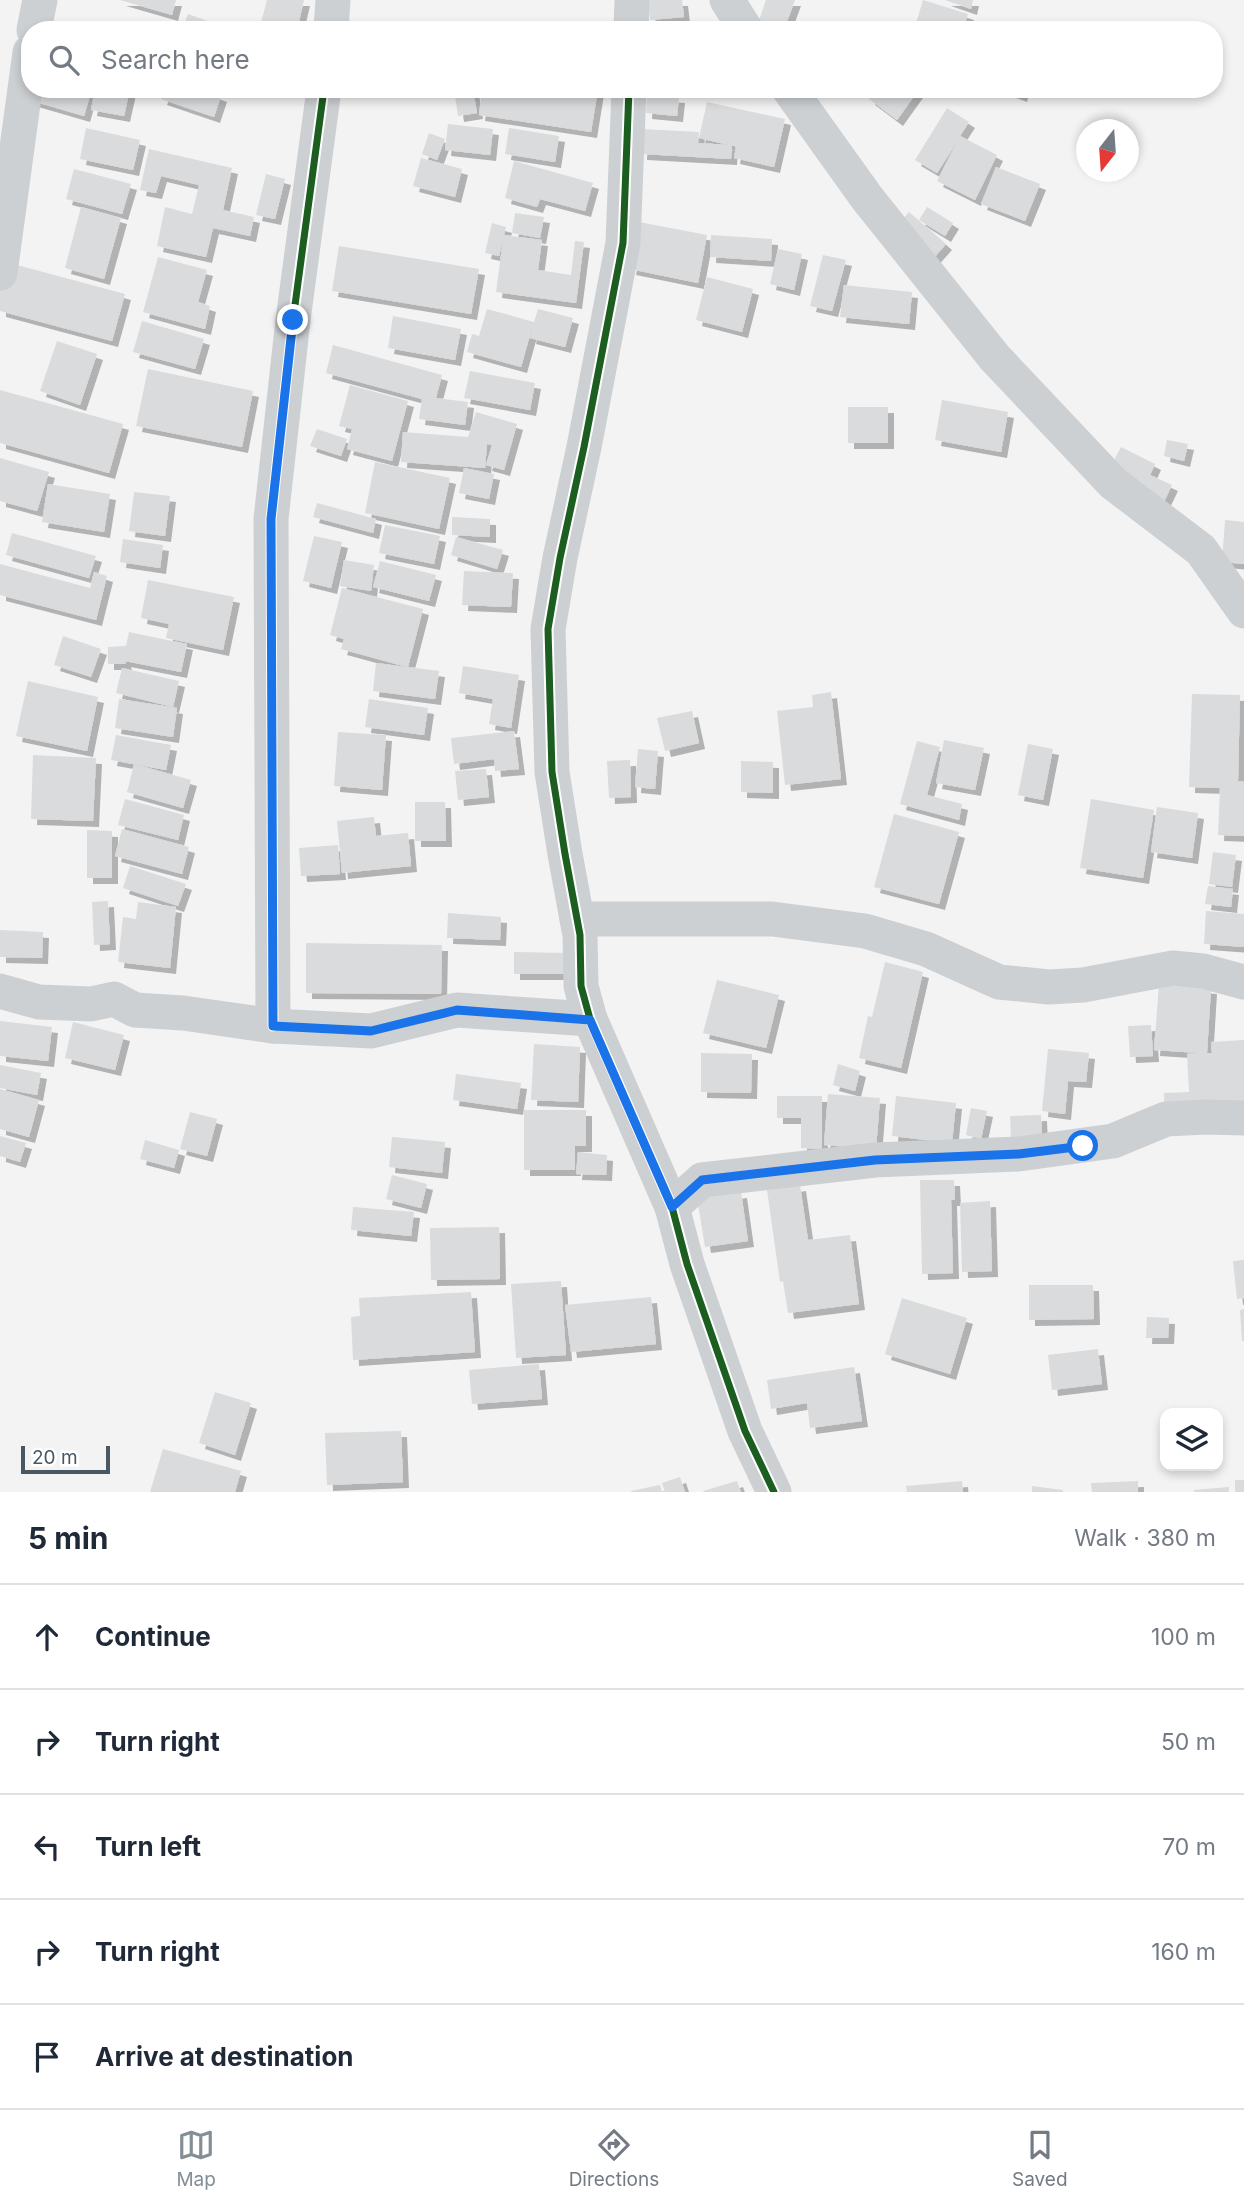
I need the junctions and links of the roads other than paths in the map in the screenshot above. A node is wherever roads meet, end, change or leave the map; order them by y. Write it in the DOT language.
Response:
graph roads {
  1 [pos="40,0"];
  2 [pos="333,0"];
  3 [pos="632,0"];
  4 [pos="727,0"];
  5 [pos="753,0"];
  6 [pos="36,21"];
  7 [pos="332,21"];
  8 [pos="631,21"];
  9 [pos="741,21"];
  10 [pos="749,21"];
  11 [pos="24,98"];
  12 [pos="323,98"];
  13 [pos="629,98"];
  14 [pos="795,98"];
  15 [pos="0,273"];
  16 [pos="1244,611"];
  17 [pos="577,919"];
  18 [pos="1244,982"];
  19 [pos="0,991"];
  20 [pos="590,1020"];
  21 [pos="273,1026"];
  22 [pos="1244,1118"];
  23 [pos="672,1207"];
  24 [pos="774,1492"];
  1 -- 6 [label="street"];
  2 -- 7 [label="street"];
  3 -- 8 [label="street"];
  4 -- 9 [label="street"];
  5 -- 10 [label="street"];
  11 -- 15 [label="street"];
  12 -- 21 [label="street"];
  13 -- 17 [label="street"];
  14 -- 16 [label="street"];
  17 -- 18 [label="street"];
  17 -- 20 [label="street"];
  19 -- 21 [label="street"];
  20 -- 21 [label="street"];
  20 -- 23 [label="street"];
  22 -- 23 [label="street"];
  23 -- 24 [label="street"];
}
